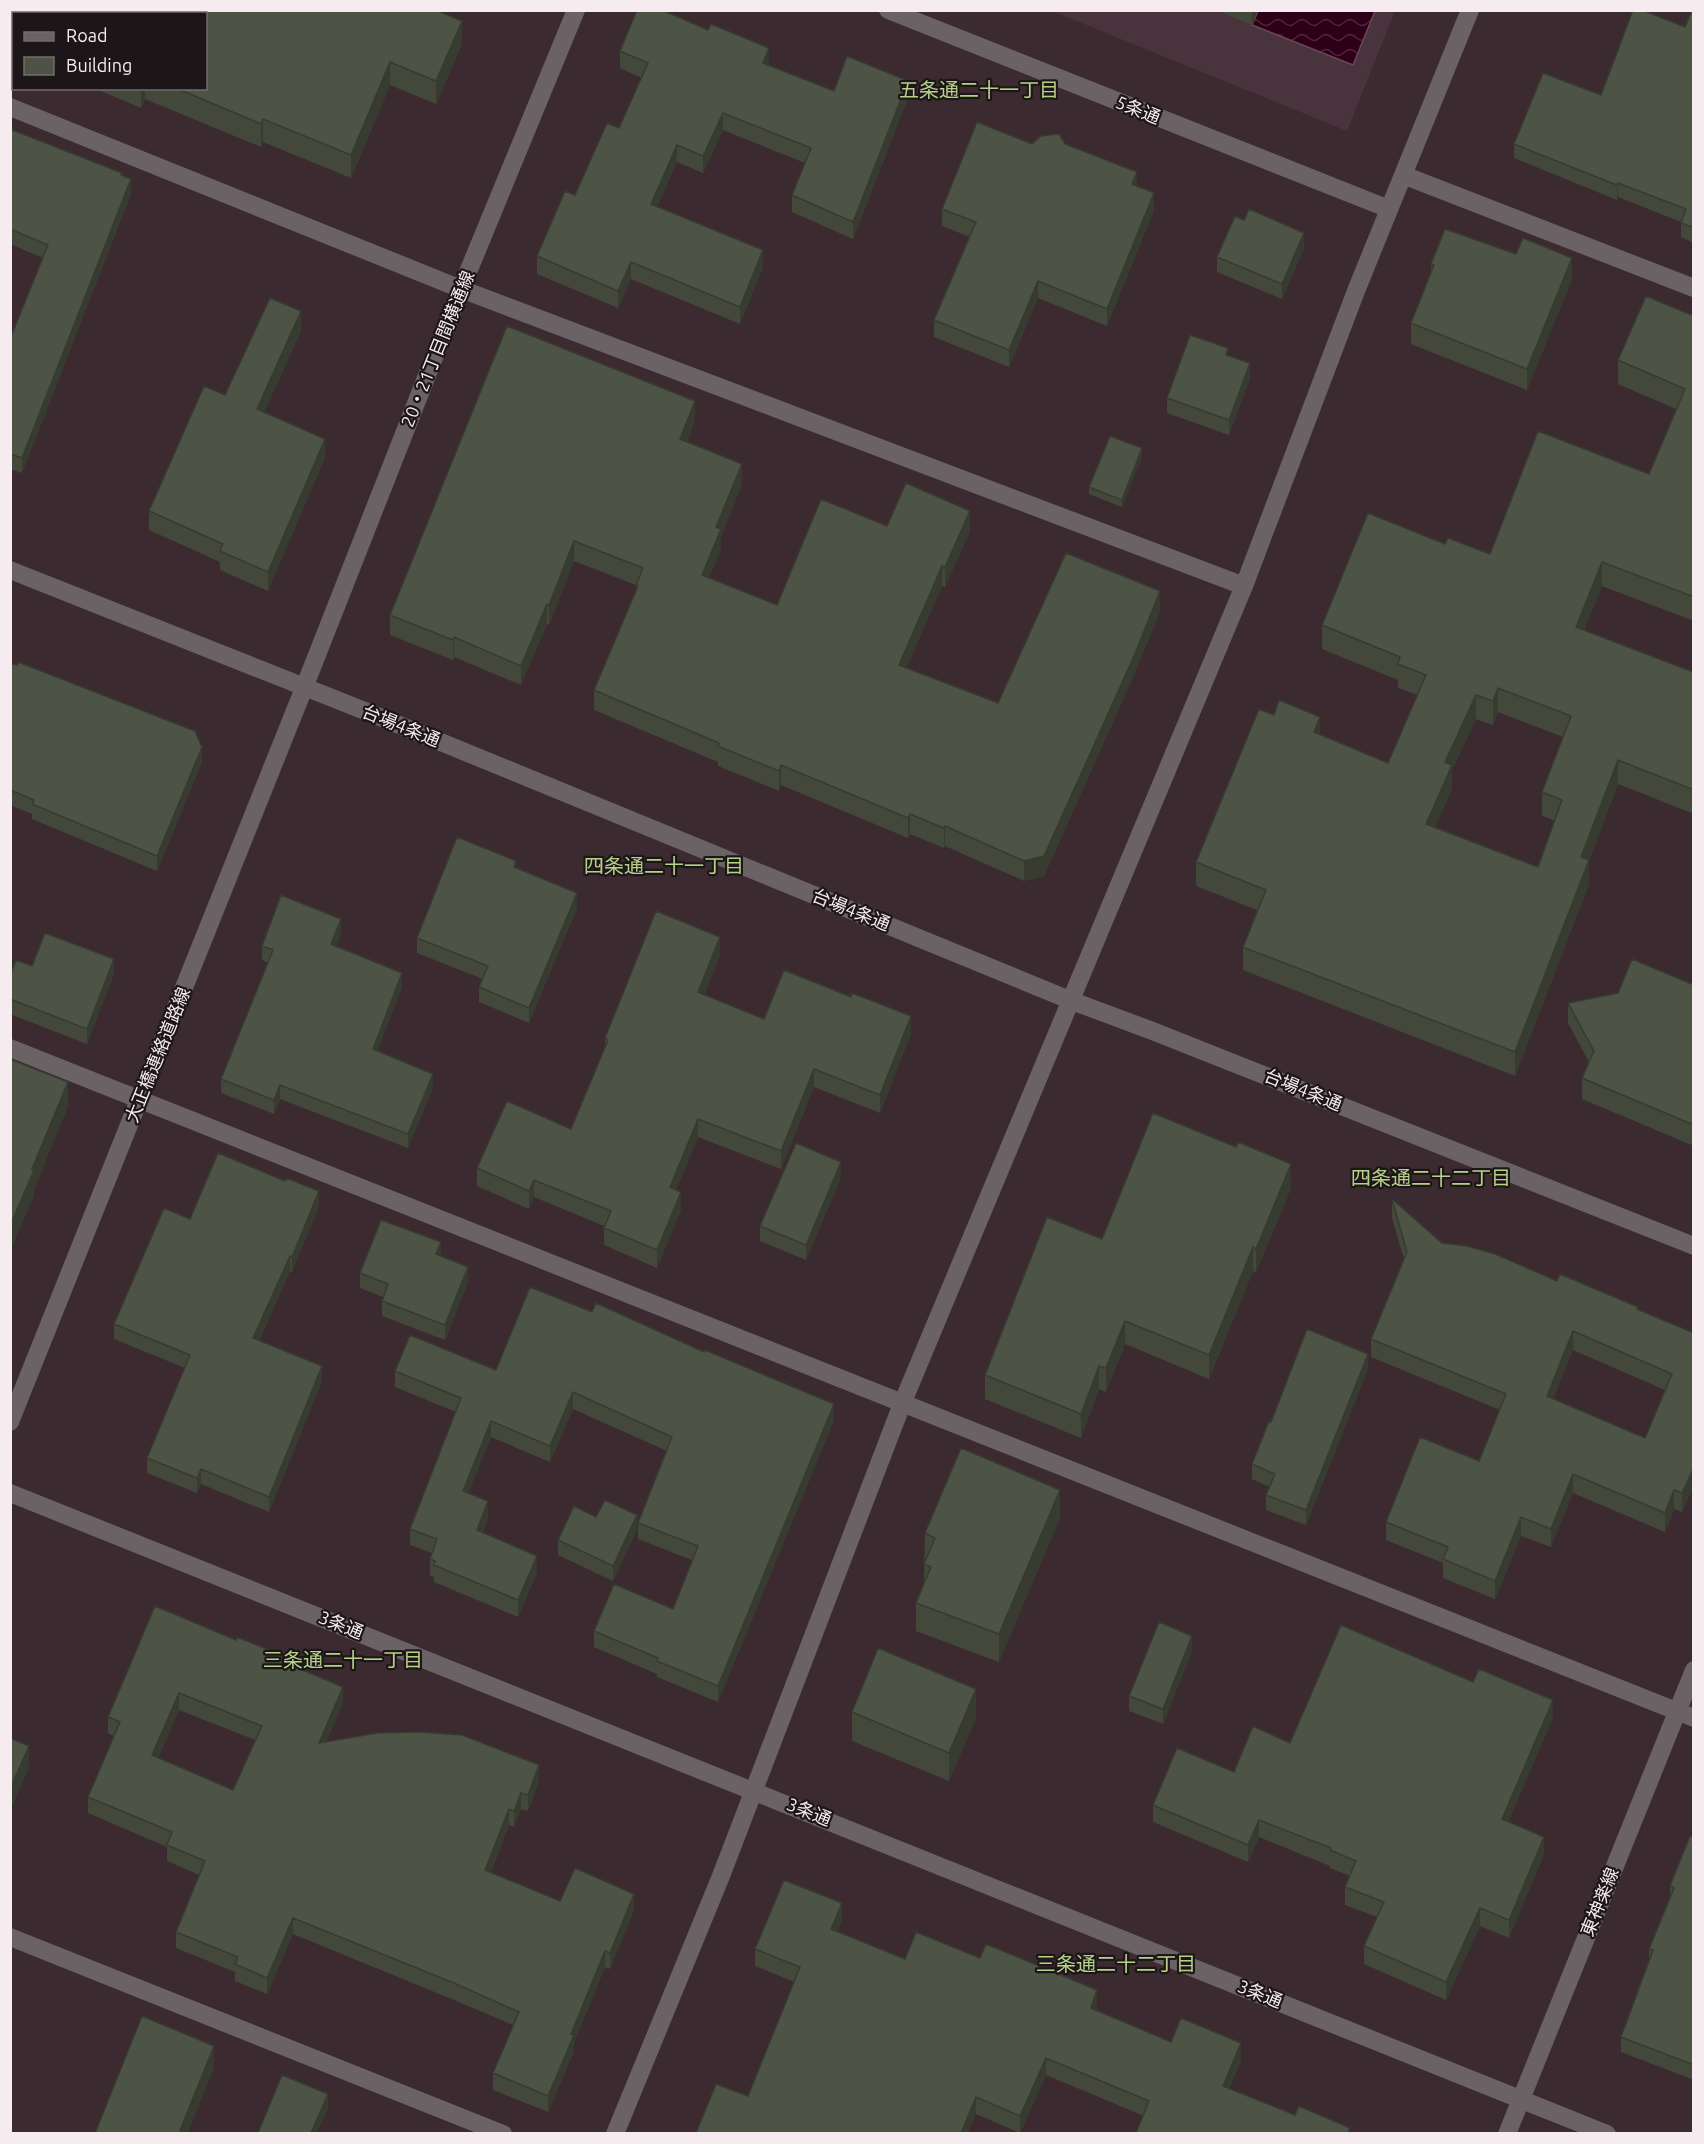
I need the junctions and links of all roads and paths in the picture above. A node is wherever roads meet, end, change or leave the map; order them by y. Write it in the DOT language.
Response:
graph roads {
  1 [pos="576,10"];
  2 [pos="888,10"];
  3 [pos="1470,10"];
  4 [pos="10,107"];
  5 [pos="1403,175"];
  6 [pos="1389,209"];
  7 [pos="1694,288"];
  8 [pos="461,289"];
  9 [pos="10,570"];
  10 [pos="1244,586"];
  11 [pos="304,688"];
  12 [pos="1072,1001"];
  13 [pos="10,1048"];
  14 [pos="140,1099"];
  15 [pos="1694,1246"];
  16 [pos="903,1404"];
  17 [pos="10,1422"];
  18 [pos="10,1493"];
  19 [pos="1694,1670"];
  20 [pos="1685,1715"];
  21 [pos="754,1790"];
  22 [pos="10,1937"];
  23 [pos="1521,2100"];
  24 [pos="503,2133"];
  25 [pos="615,2133"];
  26 [pos="1507,2133"];
  27 [pos="1607,2133"];
  1 -- 8 [label="street, 20・21丁目間横通線"];
  2 -- 6 [label="street, 5条通"];
  3 -- 5 [label="street"];
  4 -- 8 [label="street"];
  5 -- 6 [label="street"];
  5 -- 7 [label="street"];
  6 -- 10 [label="street"];
  8 -- 10 [label="street"];
  8 -- 11 [label="street, 20・21丁目間横通線"];
  9 -- 11 [label="street, 台場4条通"];
  10 -- 12 [label="street"];
  11 -- 12 [label="street, 台場4条通"];
  11 -- 14 [label="street, 大正橋連絡道路線"];
  12 -- 15 [label="street, 台場4条通"];
  12 -- 16 [label="street"];
  13 -- 14 [label="street"];
  14 -- 16 [label="street"];
  14 -- 17 [label="street, 大正橋連絡道路線"];
  16 -- 20 [label="street"];
  16 -- 21 [label="street"];
  18 -- 21 [label="street, 3条通"];
  19 -- 20 [label="street, 東神楽線"];
  20 -- 23 [label="street, 東神楽線"];
  21 -- 23 [label="street, 3条通"];
  21 -- 25 [label="street"];
  22 -- 24 [label="street"];
  23 -- 26 [label="street, 東神楽線"];
  23 -- 27 [label="street, 3条通"];
}
